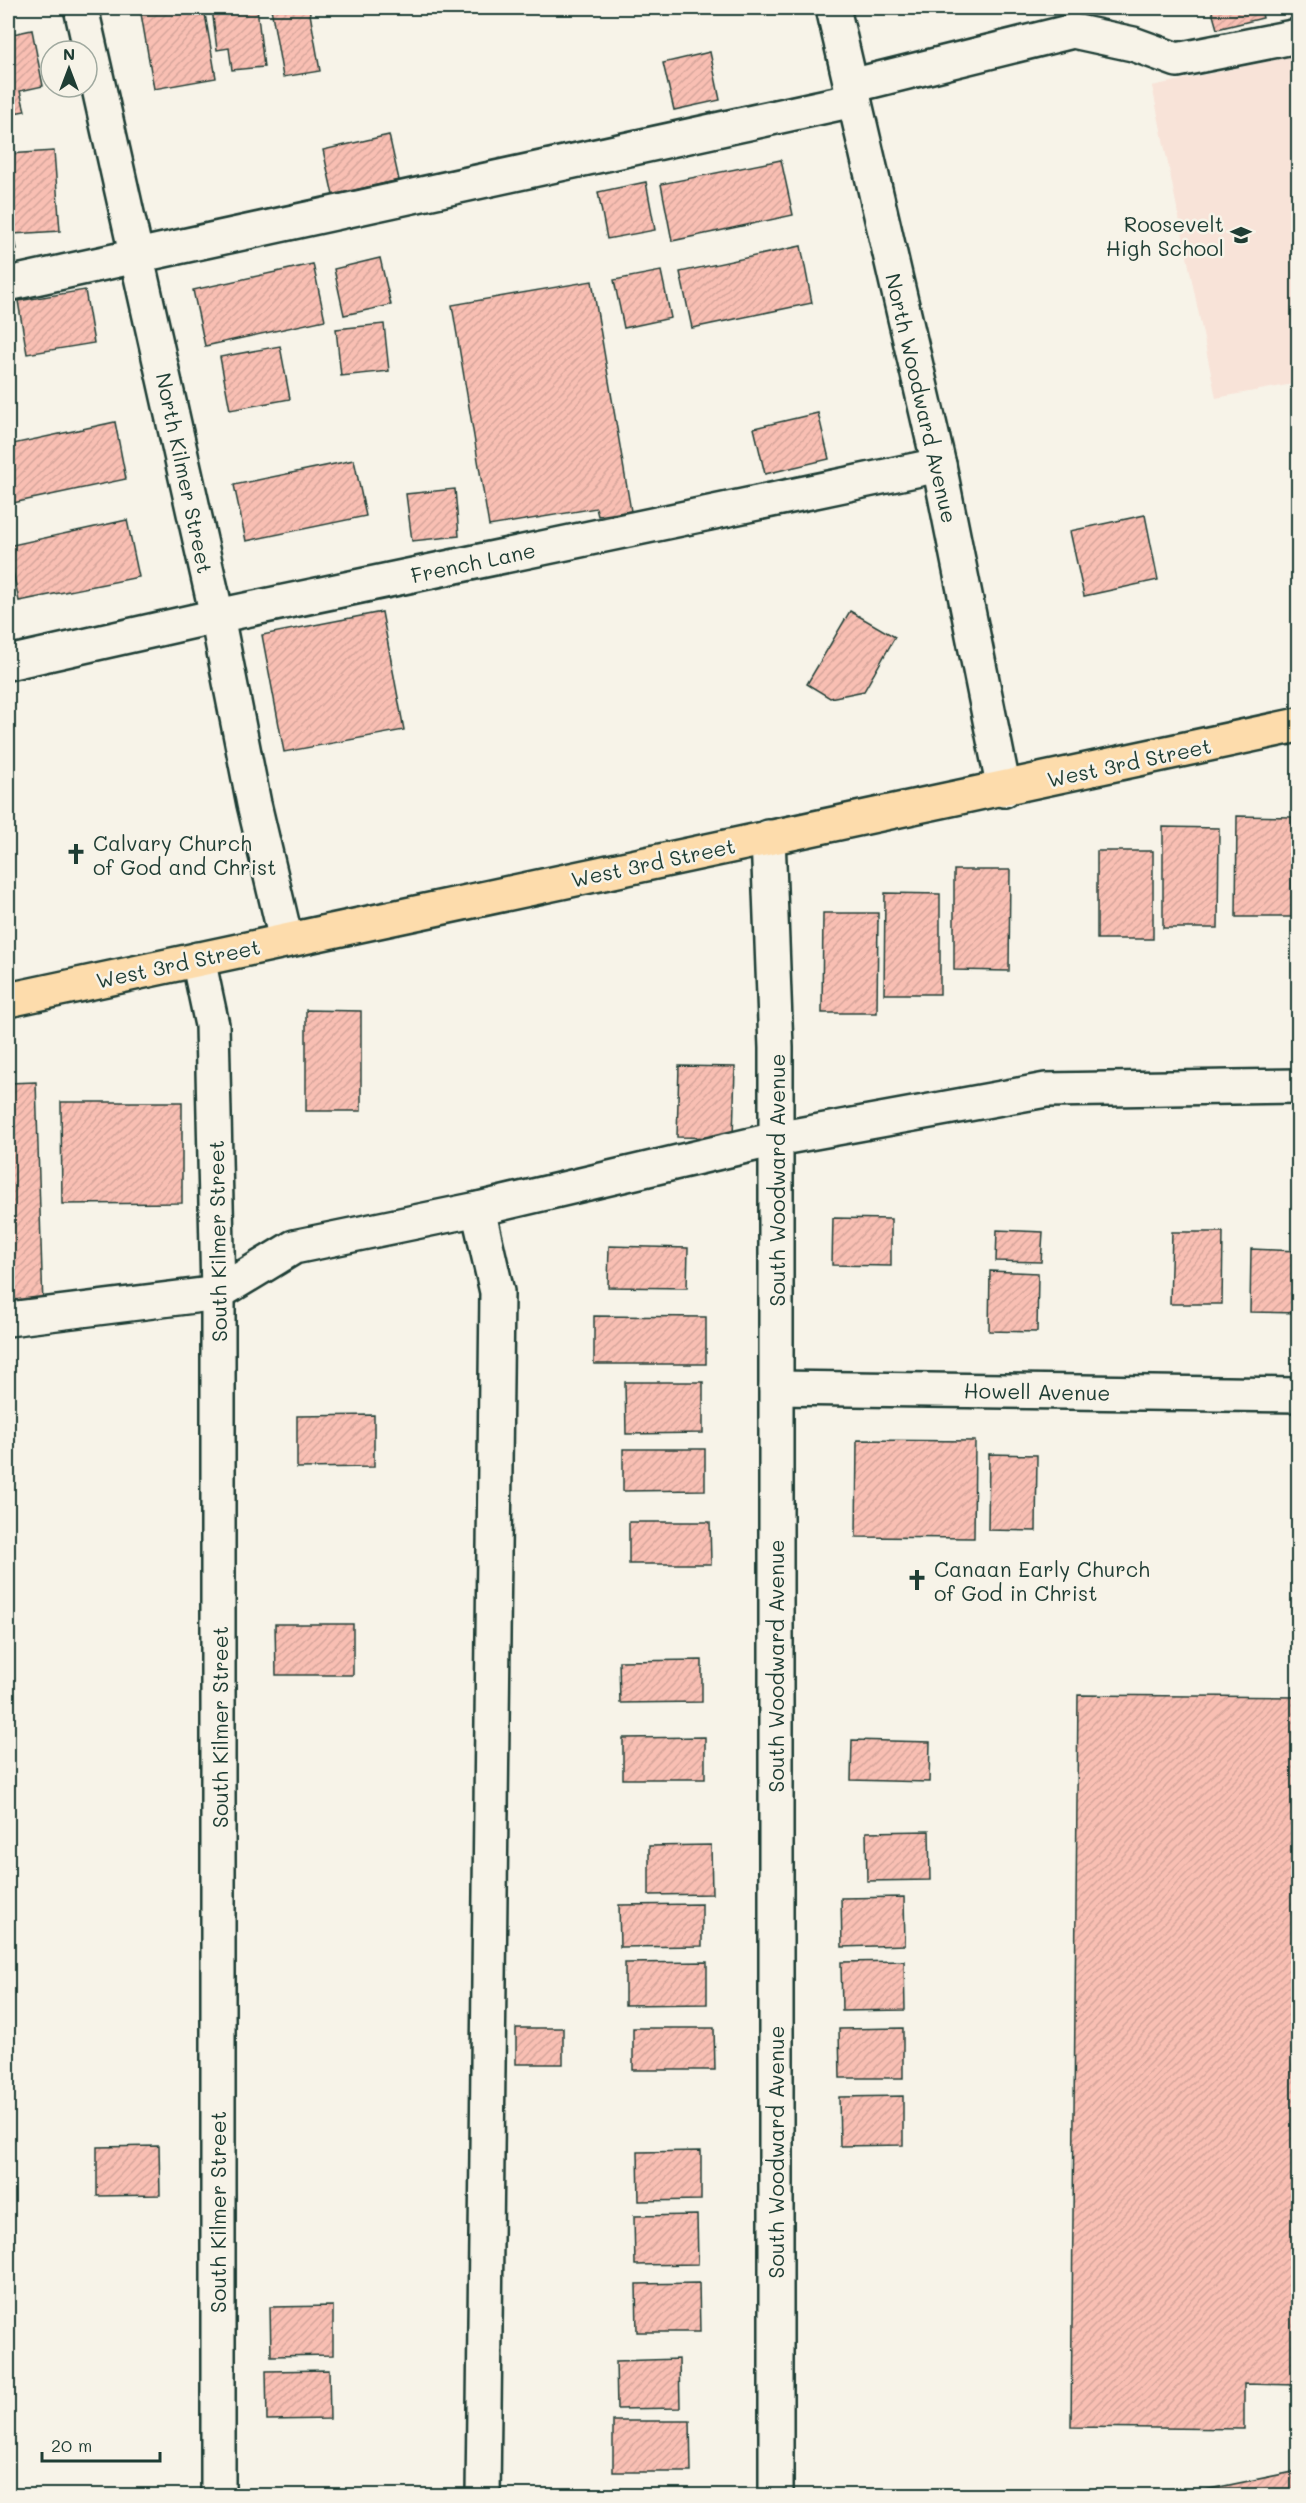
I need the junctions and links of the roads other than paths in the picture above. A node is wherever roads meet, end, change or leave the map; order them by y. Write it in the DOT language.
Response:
graph roads {
  1 [pos="81,8"];
  2 [pos="832,8"];
  3 [pos="1299,36"];
  4 [pos="852,93"];
  5 [pos="137,254"];
  6 [pos="8,284"];
  7 [pos="939,465"];
  8 [pos="217,616"];
  9 [pos="8,663"];
  10 [pos="1299,725"];
  11 [pos="1004,790"];
  12 [pos="768,837"];
  13 [pos="286,940"];
  14 [pos="198,959"];
  15 [pos="8,1000"];
  16 [pos="1299,1086"];
  17 [pos="776,1139"];
  18 [pos="478,1209"];
  19 [pos="218,1293"];
  20 [pos="8,1319"];
  21 [pos="776,1388"];
  22 [pos="1299,1395"];
  23 [pos="218,2496"];
  24 [pos="483,2496"];
  25 [pos="776,2496"];
  1 -- 5 [label="street, North Kilmer Street"];
  2 -- 4 [label="street, North Woodward Avenue"];
  3 -- 4 [label="street"];
  4 -- 5 [label="street"];
  4 -- 7 [label="street, North Woodward Avenue"];
  5 -- 6 [label="street"];
  5 -- 8 [label="street, North Kilmer Street"];
  7 -- 8 [label="street, French Lane"];
  7 -- 11 [label="street, North Woodward Avenue"];
  8 -- 9 [label="street, French Lane"];
  8 -- 13 [label="street, North Kilmer Street"];
  10 -- 11 [label="main road, West 3rd Street"];
  11 -- 12 [label="main road, West 3rd Street"];
  12 -- 13 [label="main road, West 3rd Street"];
  12 -- 17 [label="street, South Woodward Avenue"];
  13 -- 14 [label="main road, West 3rd Street"];
  14 -- 15 [label="main road, West 3rd Street"];
  14 -- 19 [label="street, South Kilmer Street"];
  16 -- 17 [label="street"];
  17 -- 18 [label="street"];
  17 -- 21 [label="street, South Woodward Avenue"];
  18 -- 19 [label="street"];
  18 -- 24 [label="street"];
  19 -- 20 [label="street"];
  19 -- 23 [label="street, South Kilmer Street"];
  21 -- 22 [label="street, Howell Avenue"];
  21 -- 25 [label="street, South Woodward Avenue"];
}
